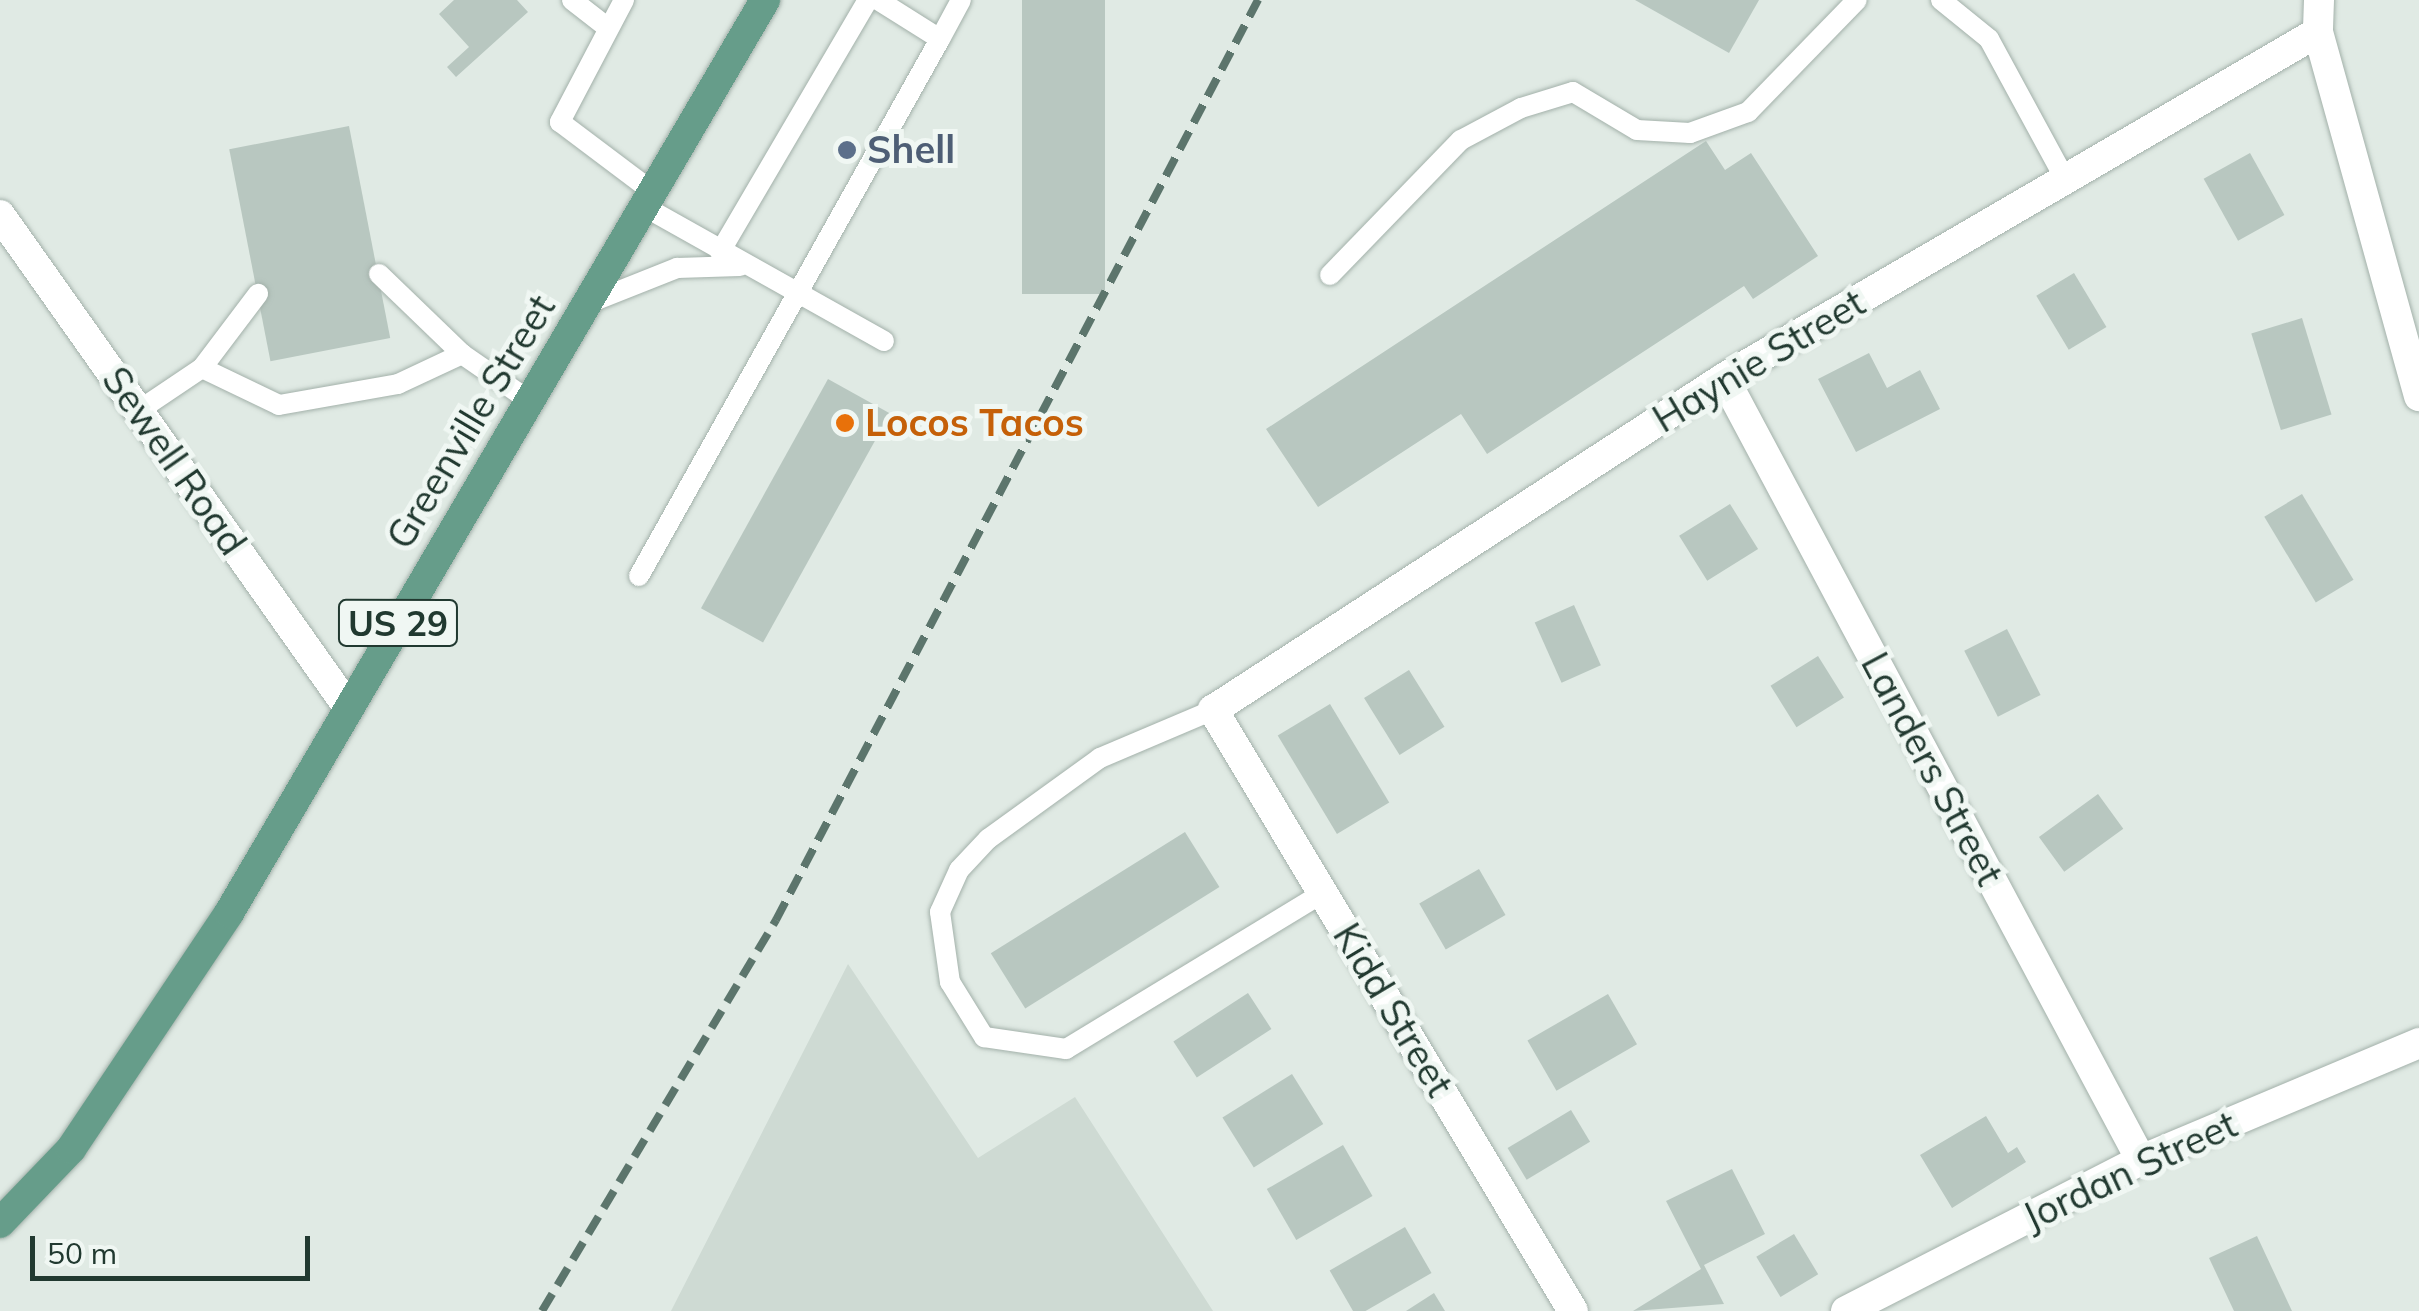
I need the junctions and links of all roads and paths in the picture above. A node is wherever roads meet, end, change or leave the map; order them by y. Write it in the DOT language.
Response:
graph roads {
  1 [pos="572,0"];
  2 [pos="624,0"];
  3 [pos="765,0"];
  4 [pos="868,0"];
  5 [pos="878,0"];
  6 [pos="962,0"];
  7 [pos="1857,0"];
  8 [pos="1941,0"];
  9 [pos="2319,0"];
  10 [pos="608,28"];
  11 [pos="2318,32"];
  12 [pos="940,39"];
  13 [pos="2065,180"];
  14 [pos="649,200"];
  15 [pos="0,215"];
  16 [pos="720,252"];
  17 [pos="744,266"];
  18 [pos="379,274"];
  19 [pos="1330,275"];
  20 [pos="258,294"];
  21 [pos="800,300"];
  22 [pos="589,303"];
  23 [pos="884,340"];
  24 [pos="462,354"];
  25 [pos="202,368"];
  26 [pos="1724,378"];
  27 [pos="2419,396"];
  28 [pos="530,401"];
  29 [pos="138,411"];
  30 [pos="639,576"];
  31 [pos="348,707"];
  32 [pos="1213,710"];
  33 [pos="1323,893"];
  34 [pos="2419,1043"];
  35 [pos="2141,1160"];
  36 [pos="0,1223"];
  37 [pos="1573,1311"];
  38 [pos="1846,1311"];
  1 -- 10 [label="lane"];
  2 -- 10 [label="lane"];
  3 -- 14 [label="main road, Greenville Street / US 29"];
  4 -- 16 [label="lane"];
  5 -- 12 [label="lane"];
  6 -- 12 [label="lane"];
  7 -- 19 [label="lane"];
  8 -- 13 [label="lane"];
  9 -- 11 [label="street"];
  10 -- 14 [label="lane"];
  11 -- 13 [label="street, Haynie Street"];
  11 -- 27 [label="street"];
  12 -- 21 [label="lane"];
  13 -- 26 [label="street, Haynie Street"];
  14 -- 16 [label="lane"];
  14 -- 22 [label="main road, Greenville Street / US 29"];
  15 -- 29 [label="street, Sewell Road"];
  16 -- 17 [label="lane"];
  17 -- 21 [label="lane"];
  17 -- 22 [label="lane"];
  18 -- 24 [label="lane"];
  20 -- 25 [label="lane"];
  21 -- 23 [label="lane"];
  21 -- 30 [label="lane"];
  22 -- 28 [label="main road, Greenville Street / US 29"];
  24 -- 25 [label="lane"];
  24 -- 28 [label="lane"];
  25 -- 29 [label="lane"];
  26 -- 32 [label="street, Haynie Street"];
  26 -- 35 [label="street, Landers Street"];
  28 -- 31 [label="main road, Greenville Street / US 29"];
  29 -- 31 [label="street, Sewell Road"];
  31 -- 36 [label="main road, Greenville Street / US 29"];
  32 -- 33 [label="street, Kidd Street"];
  32 -- 33 [label="lane"];
  33 -- 37 [label="street, Kidd Street"];
  34 -- 35 [label="street, Jordan Street"];
  35 -- 38 [label="street, Jordan Street"];
}
